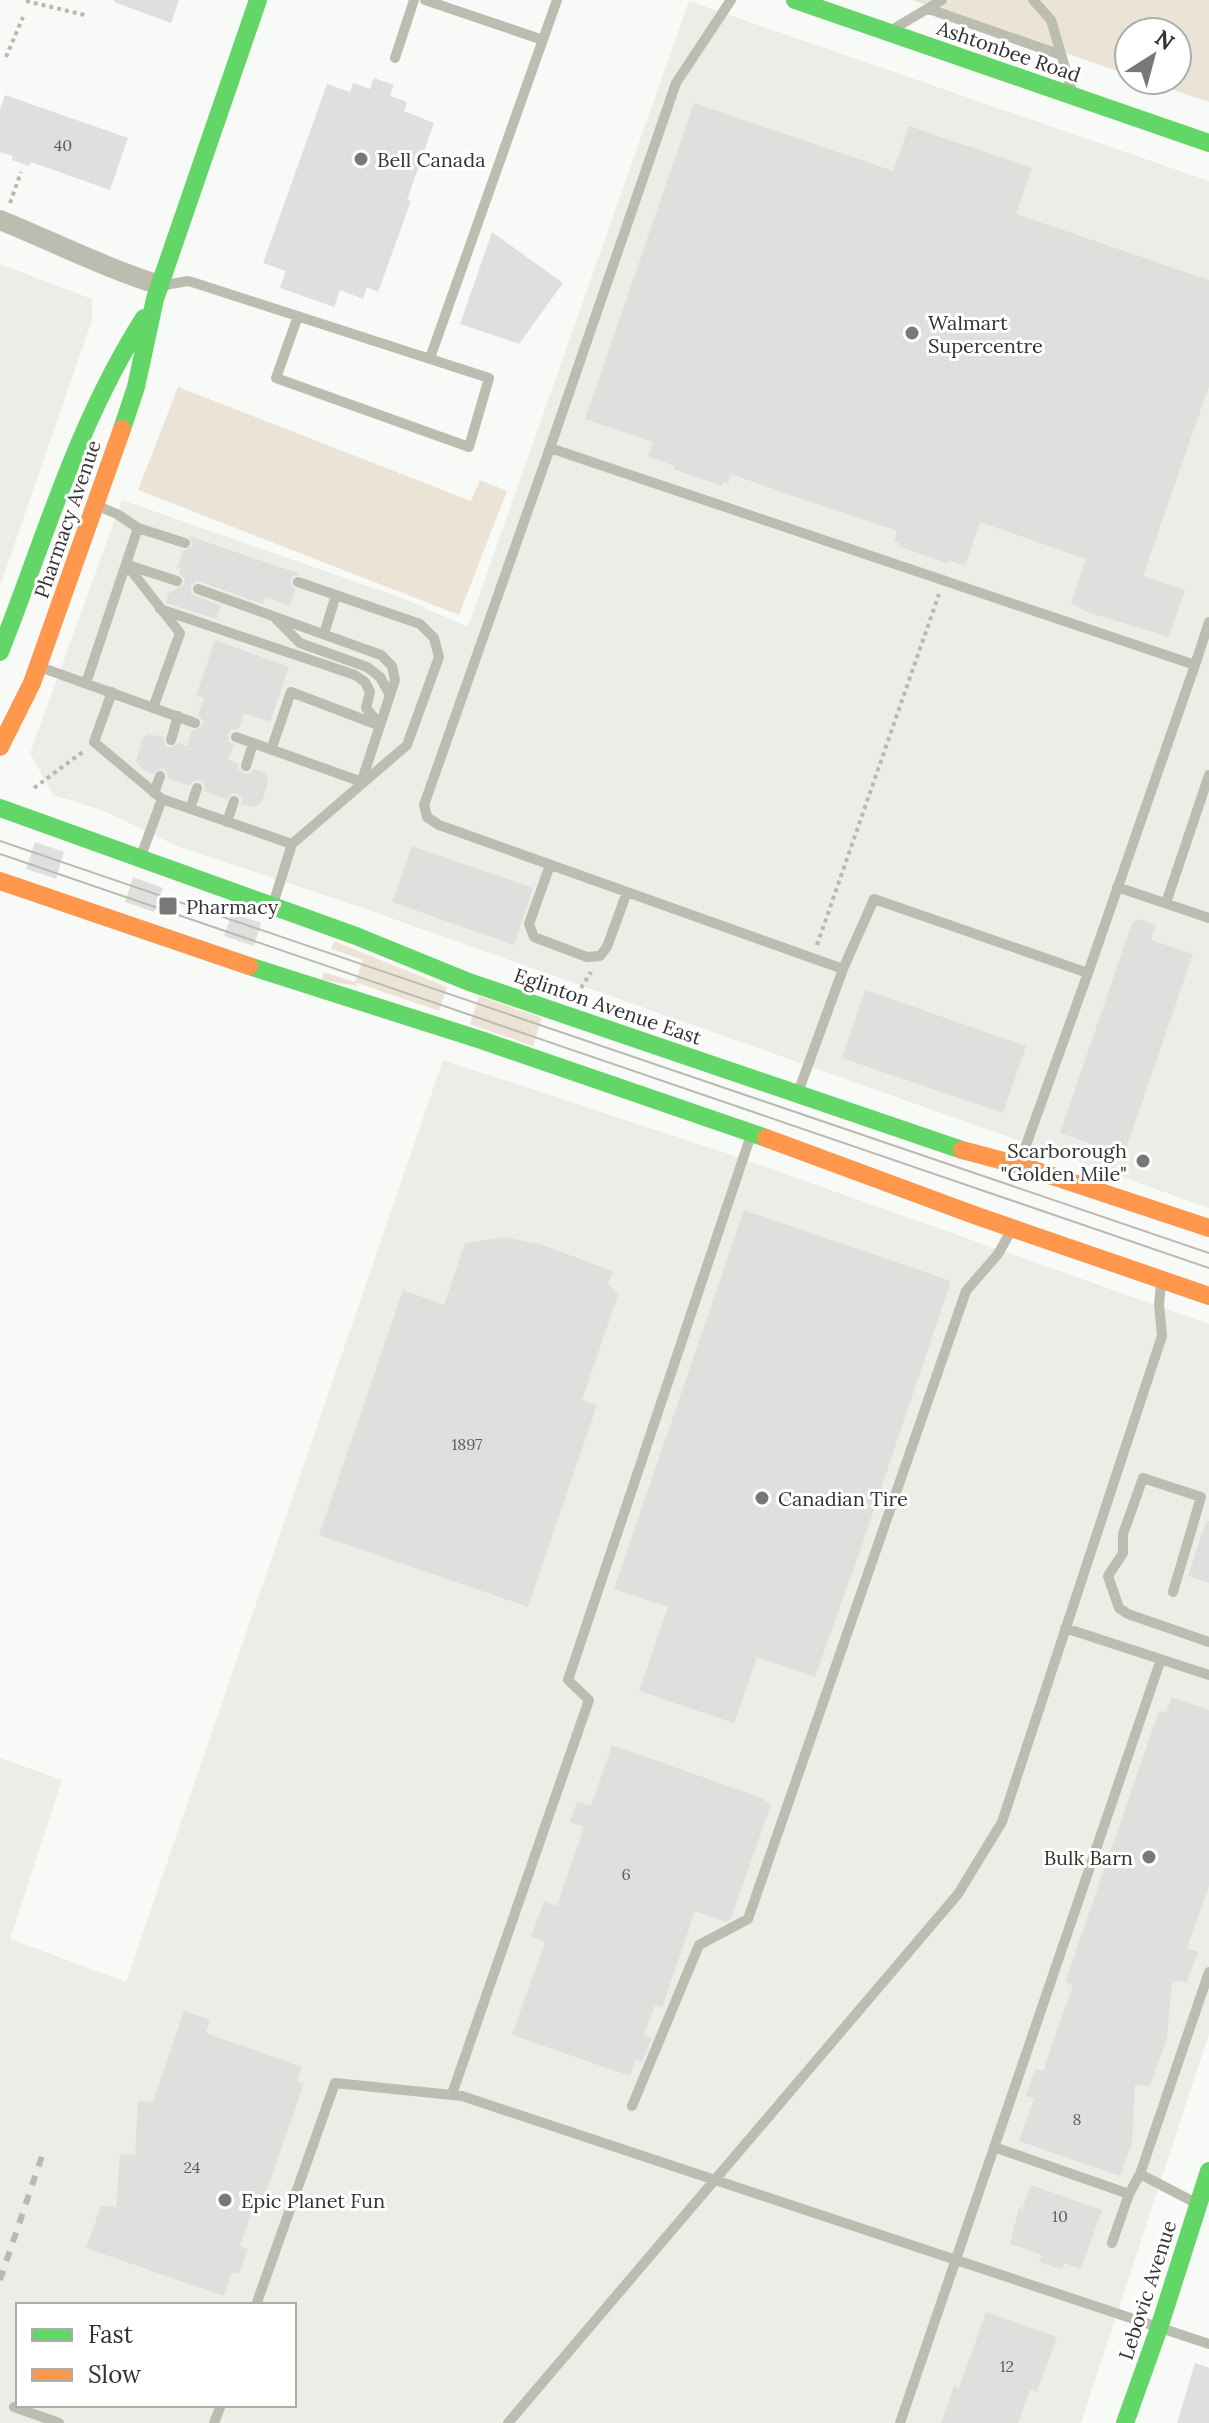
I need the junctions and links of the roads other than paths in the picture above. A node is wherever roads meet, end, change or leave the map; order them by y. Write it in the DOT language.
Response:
graph roads {
  1 [pos="258,0"];
  2 [pos="414,0"];
  3 [pos="425,0"];
  4 [pos="557,0"];
  5 [pos="731,0"];
  6 [pos="795,0"];
  7 [pos="942,0"];
  8 [pos="1033,0"];
  9 [pos="929,9"];
  10 [pos="887,32"];
  11 [pos="543,40"];
  12 [pos="1061,55"];
  13 [pos="395,58"];
  14 [pos="1073,95"];
  15 [pos="1209,143"];
  16 [pos="2,221"];
  17 [pos="158,292"];
  18 [pos="298,316"];
  19 [pos="430,358"];
  20 [pos="550,448"];
  21 [pos="96,506"];
  22 [pos="138,528"];
  23 [pos="185,543"];
  24 [pos="126,564"];
  25 [pos="177,581"];
  26 [pos="298,582"];
  27 [pos="198,589"];
  28 [pos="336,595"];
  29 [pos="160,609"];
  30 [pos="272,616"];
  31 [pos="1208,626"];
  32 [pos="324,634"];
  33 [pos="0,652"];
  34 [pos="1195,665"];
  35 [pos="38,666"];
  36 [pos="86,683"];
  37 [pos="112,692"];
  38 [pos="390,695"];
  39 [pos="153,708"];
  40 [pos="178,716"];
  41 [pos="195,723"];
  42 [pos="380,725"];
  43 [pos="236,737"];
  44 [pos="171,740"];
  45 [pos="253,743"];
  46 [pos="0,747"];
  47 [pos="271,750"];
  48 [pos="246,766"];
  49 [pos="1209,775"];
  50 [pos="160,776"];
  51 [pos="362,782"];
  52 [pos="197,788"];
  53 [pos="158,796"];
  54 [pos="234,801"];
  55 [pos="0,808"];
  56 [pos="190,809"];
  57 [pos="227,822"];
  58 [pos="292,844"];
  59 [pos="141,857"];
  60 [pos="550,865"];
  61 [pos="0,881"];
  62 [pos="1117,887"];
  63 [pos="627,892"];
  64 [pos="1166,903"];
  65 [pos="272,907"];
  66 [pos="1209,918"];
  67 [pos="843,969"];
  68 [pos="1088,973"];
  69 [pos="797,1094"];
  70 [pos="752,1133"];
  71 [pos="1019,1165"];
  72 [pos="1013,1228"];
  73 [pos="1209,1228"];
  74 [pos="1162,1280"];
  75 [pos="1209,1296"];
  76 [pos="1173,1592"];
  77 [pos="1065,1628"];
  78 [pos="1209,1642"];
  79 [pos="1161,1659"];
  80 [pos="1209,1675"];
  81 [pos="1209,1972"];
  82 [pos="452,2094"];
  83 [pos="632,2106"];
  84 [pos="994,2147"];
  85 [pos="1209,2171"];
  86 [pos="1140,2174"];
  87 [pos="715,2179"];
  88 [pos="1129,2194"];
  89 [pos="1198,2205"];
  90 [pos="1112,2243"];
  91 [pos="956,2259"];
  92 [pos="257,2303"];
  93 [pos="1159,2328"];
  94 [pos="1209,2344"];
  95 [pos="14,2407"];
  96 [pos="59,2423"];
  97 [pos="508,2423"];
  98 [pos="900,2423"];
  99 [pos="1125,2423"];
  1 -- 17 [label="main road, Pharmacy Avenue"];
  2 -- 13 [label="lane"];
  3 -- 11 [label="lane"];
  4 -- 11 [label="lane"];
  5 -- 20 [label="lane"];
  6 -- 10 [label="main road, Ashtonbee Road"];
  7 -- 9 [label="lane"];
  8 -- 12 [label="lane"];
  9 -- 10 [label="lane"];
  9 -- 12 [label="lane"];
  10 -- 14 [label="main road, Ashtonbee Road"];
  11 -- 19 [label="lane"];
  12 -- 14 [label="lane"];
  14 -- 15 [label="main road, Ashtonbee Road"];
  16 -- 17 [label="street"];
  17 -- 18 [label="lane"];
  17 -- 21 [label="main road, Pharmacy Avenue"];
  17 -- 33 [label="main road, Pharmacy Avenue"];
  18 -- 19 [label="lane"];
  18 -- 19 [label="lane"];
  20 -- 34 [label="lane"];
  20 -- 60 [label="lane"];
  21 -- 22 [label="lane"];
  21 -- 35 [label="main road, Pharmacy Avenue"];
  22 -- 23 [label="lane"];
  22 -- 24 [label="lane"];
  24 -- 25 [label="lane"];
  24 -- 29 [label="lane"];
  24 -- 36 [label="lane"];
  26 -- 28 [label="lane"];
  27 -- 30 [label="lane"];
  28 -- 32 [label="lane"];
  28 -- 51 [label="lane"];
  29 -- 39 [label="lane"];
  29 -- 42 [label="lane"];
  30 -- 32 [label="lane"];
  30 -- 38 [label="lane"];
  31 -- 34 [label="lane"];
  32 -- 38 [label="lane"];
  34 -- 62 [label="lane"];
  35 -- 36 [label="lane"];
  35 -- 46 [label="main road, Pharmacy Avenue"];
  36 -- 37 [label="lane"];
  37 -- 39 [label="lane"];
  37 -- 53 [label="lane"];
  38 -- 42 [label="lane"];
  39 -- 40 [label="lane"];
  40 -- 41 [label="lane"];
  40 -- 44 [label="lane"];
  42 -- 47 [label="lane"];
  42 -- 51 [label="lane"];
  43 -- 45 [label="lane"];
  45 -- 47 [label="lane"];
  45 -- 48 [label="lane"];
  47 -- 51 [label="lane"];
  49 -- 64 [label="lane"];
  50 -- 53 [label="lane"];
  51 -- 58 [label="lane"];
  52 -- 56 [label="lane"];
  53 -- 56 [label="lane"];
  53 -- 59 [label="lane"];
  54 -- 57 [label="lane"];
  55 -- 59 [label="main road, Eglinton Avenue East"];
  56 -- 57 [label="lane"];
  57 -- 58 [label="lane"];
  58 -- 65 [label="lane"];
  59 -- 65 [label="main road, Eglinton Avenue East"];
  60 -- 63 [label="lane"];
  60 -- 63 [label="lane"];
  61 -- 70 [label="main road"];
  62 -- 64 [label="lane"];
  62 -- 68 [label="lane"];
  63 -- 67 [label="lane"];
  64 -- 66 [label="lane"];
  65 -- 69 [label="main road, Eglinton Avenue East"];
  67 -- 68 [label="lane"];
  67 -- 69 [label="lane"];
  68 -- 71 [label="lane"];
  69 -- 71 [label="main road, Eglinton Avenue East"];
  70 -- 72 [label="main road"];
  70 -- 82 [label="lane"];
  71 -- 73 [label="main road, Eglinton Avenue East"];
  72 -- 74 [label="main road"];
  72 -- 83 [label="lane"];
  74 -- 75 [label="main road"];
  74 -- 77 [label="lane"];
  76 -- 78 [label="lane"];
  77 -- 79 [label="lane"];
  77 -- 87 [label="lane"];
  79 -- 80 [label="lane"];
  79 -- 84 [label="lane"];
  81 -- 86 [label="lane"];
  82 -- 87 [label="lane"];
  82 -- 92 [label="lane"];
  84 -- 88 [label="lane"];
  84 -- 91 [label="lane"];
  85 -- 89 [label="main road, Lebovic Avenue"];
  86 -- 88 [label="lane"];
  86 -- 89 [label="lane"];
  87 -- 91 [label="lane"];
  87 -- 97 [label="lane"];
  88 -- 90 [label="lane"];
  89 -- 93 [label="main road, Lebovic Avenue"];
  91 -- 93 [label="lane"];
  91 -- 98 [label="lane"];
  93 -- 94 [label="lane"];
  93 -- 99 [label="main road, Lebovic Avenue"];
  95 -- 96 [label="lane"];
}
